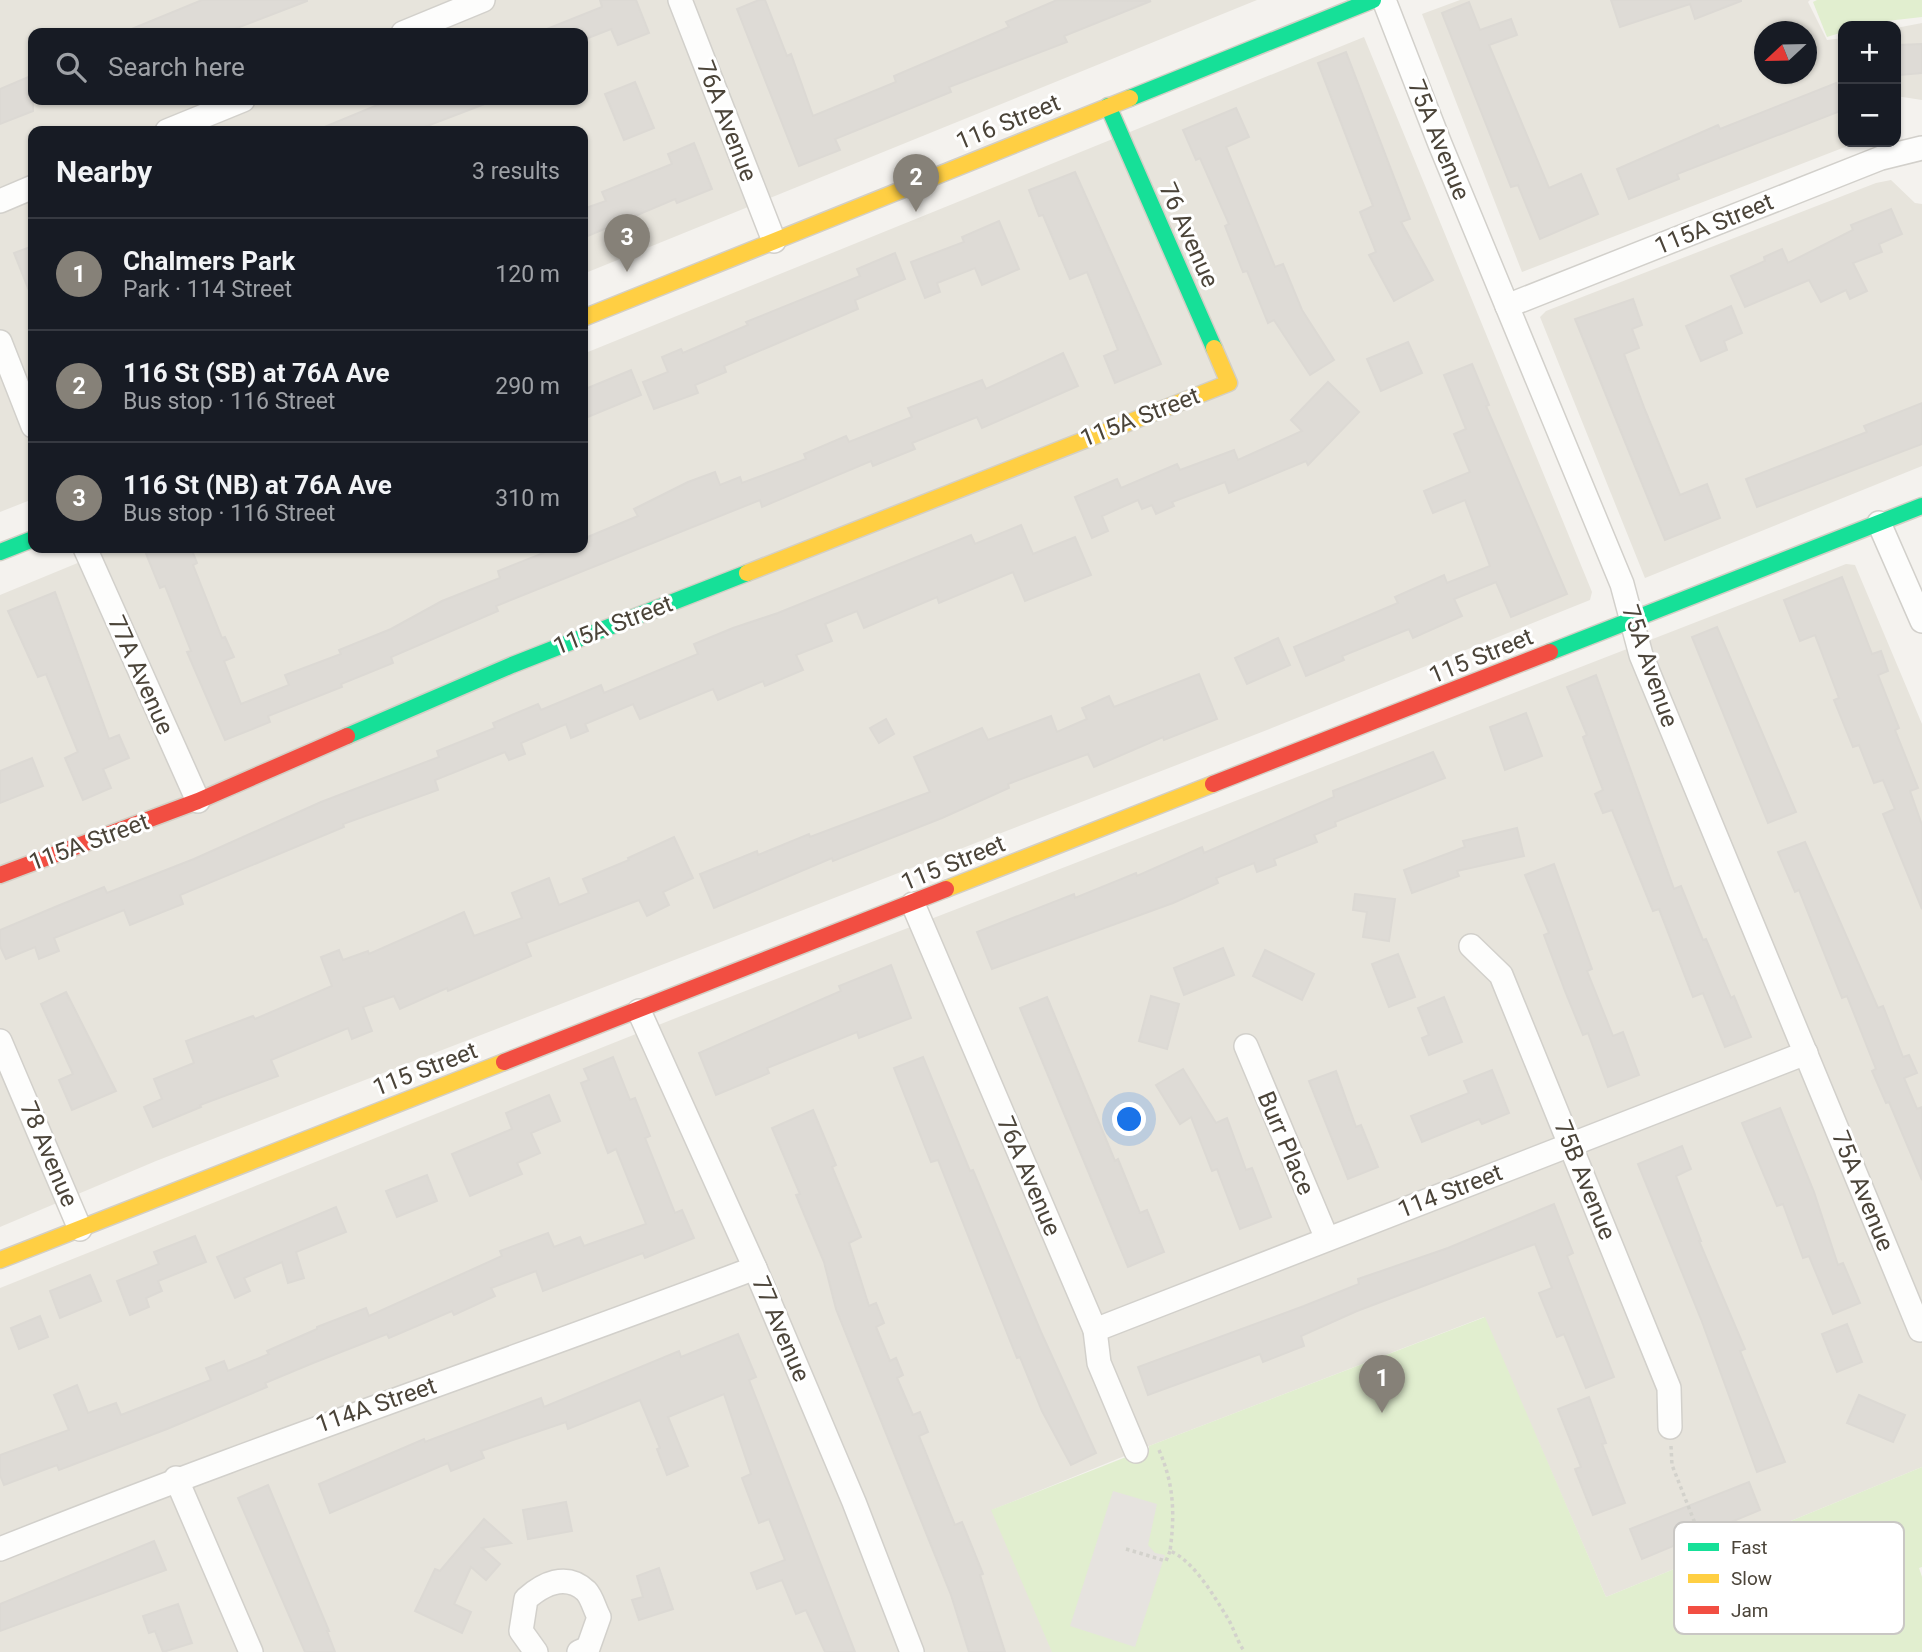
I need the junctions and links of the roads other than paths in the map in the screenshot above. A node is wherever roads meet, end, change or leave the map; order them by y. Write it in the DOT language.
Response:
graph roads {
  1 [pos="483,0"];
  2 [pos="680,0"];
  3 [pos="1373,0"];
  4 [pos="1384,0"];
  5 [pos="415,28"];
  6 [pos="231,105"];
  7 [pos="1108,106"];
  8 [pos="179,126"];
  9 [pos="1922,148"];
  10 [pos="28,189"];
  11 [pos="0,201"];
  12 [pos="774,241"];
  13 [pos="1507,306"];
  14 [pos="588,316"];
  15 [pos="0,342"];
  16 [pos="1229,383"];
  17 [pos="28,413"];
  18 [pos="1922,506"];
  19 [pos="1879,523"];
  20 [pos="28,541"];
  21 [pos="0,552"];
  22 [pos="87,553"];
  23 [pos="1632,620"];
  24 [pos="1922,621"];
  25 [pos="198,802"];
  26 [pos="0,875"];
  27 [pos="913,904"];
  28 [pos="1471,946"];
  29 [pos="639,1011"];
  30 [pos="0,1041"];
  31 [pos="1246,1045"];
  32 [pos="1806,1053"];
  33 [pos="1571,1145"];
  34 [pos="80,1229"];
  35 [pos="1327,1240"];
  36 [pos="0,1259"];
  37 [pos="755,1268"];
  38 [pos="1095,1329"];
  39 [pos="1920,1330"];
  40 [pos="1670,1427"];
  41 [pos="1136,1451"];
  42 [pos="176,1478"];
  43 [pos="0,1549"];
  44 [pos="251,1652"];
  45 [pos="535,1652"];
  46 [pos="579,1652"];
  47 [pos="912,1652"];
  1 -- 5 [label="street"];
  2 -- 12 [label="street, 76A Avenue"];
  3 -- 7 [label="street, 116 Street"];
  4 -- 13 [label="street, 75A Avenue"];
  6 -- 8 [label="street"];
  7 -- 12 [label="street, 116 Street"];
  7 -- 16 [label="street, 76 Avenue"];
  9 -- 13 [label="street, 115A Street"];
  10 -- 11 [label="street"];
  12 -- 14 [label="street, 116 Street"];
  13 -- 23 [label="street, 75A Avenue"];
  15 -- 17 [label="street"];
  16 -- 25 [label="street, 115A Street"];
  18 -- 19 [label="street, 115 Street"];
  19 -- 23 [label="street, 115 Street"];
  19 -- 24 [label="street"];
  20 -- 21 [label="street"];
  22 -- 25 [label="street, 77A Avenue"];
  23 -- 27 [label="street, 115 Street"];
  23 -- 32 [label="street, 75A Avenue"];
  25 -- 26 [label="street, 115A Street"];
  27 -- 29 [label="street, 115 Street"];
  27 -- 38 [label="street, 76A Avenue"];
  28 -- 33 [label="street, 75B Avenue"];
  29 -- 34 [label="street, 115 Street"];
  29 -- 37 [label="street, 77 Avenue"];
  30 -- 34 [label="street, 78 Avenue"];
  31 -- 35 [label="street, Burr Place"];
  32 -- 33 [label="street, 114 Street"];
  32 -- 39 [label="street, 75A Avenue"];
  33 -- 35 [label="street, 114 Street"];
  33 -- 40 [label="street, 75B Avenue"];
  34 -- 36 [label="street, 115 Street"];
  35 -- 38 [label="street, 114 Street"];
  37 -- 42 [label="street, 114A Street"];
  37 -- 47 [label="street, 77 Avenue"];
  38 -- 41 [label="street, 76A Avenue"];
  42 -- 43 [label="street, 114A Street"];
  42 -- 44 [label="street"];
  45 -- 46 [label="street"];
}
